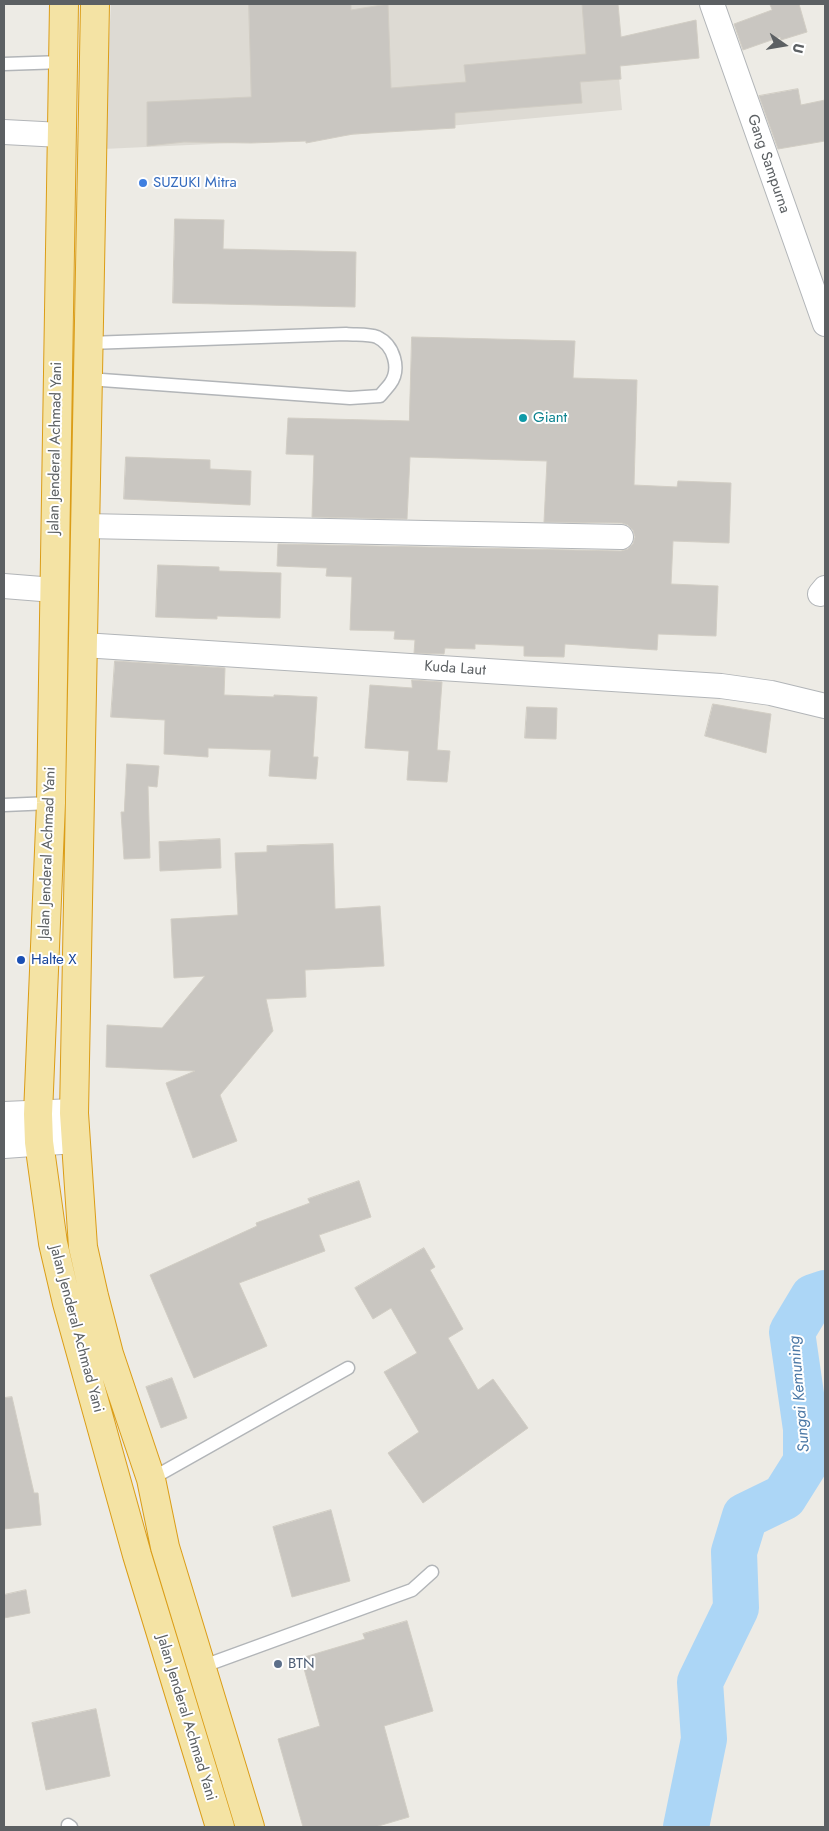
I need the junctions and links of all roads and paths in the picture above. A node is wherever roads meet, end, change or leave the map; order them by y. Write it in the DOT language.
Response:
graph roads {
  1 [pos="64,4"];
  2 [pos="95,4"];
  3 [pos="712,4"];
  4 [pos="63,62"];
  5 [pos="4,64"];
  6 [pos="4,132"];
  7 [pos="62,135"];
  8 [pos="59,274"];
  9 [pos="90,274"];
  10 [pos="825,324"];
  11 [pos="89,343"];
  12 [pos="88,379"];
  13 [pos="85,526"];
  14 [pos="621,537"];
  15 [pos="4,586"];
  16 [pos="54,590"];
  17 [pos="83,646"];
  18 [pos="825,706"];
  19 [pos="51,803"];
  20 [pos="4,804"];
  21 [pos="74,1113"];
  22 [pos="38,1114"];
  23 [pos="4,1116"];
  24 [pos="76,1139"];
  25 [pos="39,1142"];
  26 [pos="4,1144"];
  27 [pos="348,1368"];
  28 [pos="152,1479"];
  29 [pos="432,1572"];
  30 [pos="201,1667"];
  31 [pos="220,1827"];
  32 [pos="250,1827"];
  1 -- 4 [label="highway, Jalan Jenderal Achmad Yani"];
  2 -- 9 [label="highway, Jalan Jenderal Achmad Yani"];
  3 -- 10 [label="street, Gang Sampurna"];
  4 -- 5 [label="lane"];
  4 -- 7 [label="highway, Jalan Jenderal Achmad Yani"];
  6 -- 7 [label="street"];
  7 -- 8 [label="highway, Jalan Jenderal Achmad Yani"];
  8 -- 9 [label="highway"];
  8 -- 16 [label="highway, Jalan Jenderal Achmad Yani"];
  9 -- 11 [label="highway, Jalan Jenderal Achmad Yani"];
  11 -- 12 [label="highway, Jalan Jenderal Achmad Yani"];
  11 -- 12 [label="lane"];
  12 -- 13 [label="highway, Jalan Jenderal Achmad Yani"];
  13 -- 14 [label="street"];
  13 -- 17 [label="highway, Jalan Jenderal Achmad Yani"];
  15 -- 16 [label="street"];
  16 -- 19 [label="highway, Jalan Jenderal Achmad Yani"];
  17 -- 18 [label="street, Kuda Laut"];
  17 -- 21 [label="highway, Jalan Jenderal Achmad Yani"];
  19 -- 20 [label="lane"];
  19 -- 22 [label="highway, Jalan Jenderal Achmad Yani"];
  21 -- 22 [label="main road"];
  21 -- 24 [label="highway, Jalan Jenderal Achmad Yani"];
  22 -- 23 [label="main road"];
  22 -- 25 [label="highway, Jalan Jenderal Achmad Yani"];
  24 -- 25 [label="main road"];
  24 -- 28 [label="highway, Jalan Jenderal Achmad Yani"];
  25 -- 26 [label="main road"];
  25 -- 31 [label="highway, Jalan Jenderal Achmad Yani"];
  27 -- 28 [label="lane"];
  28 -- 30 [label="highway, Jalan Jenderal Achmad Yani"];
  29 -- 30 [label="lane"];
  30 -- 32 [label="highway, Jalan Jenderal Achmad Yani"];
}
